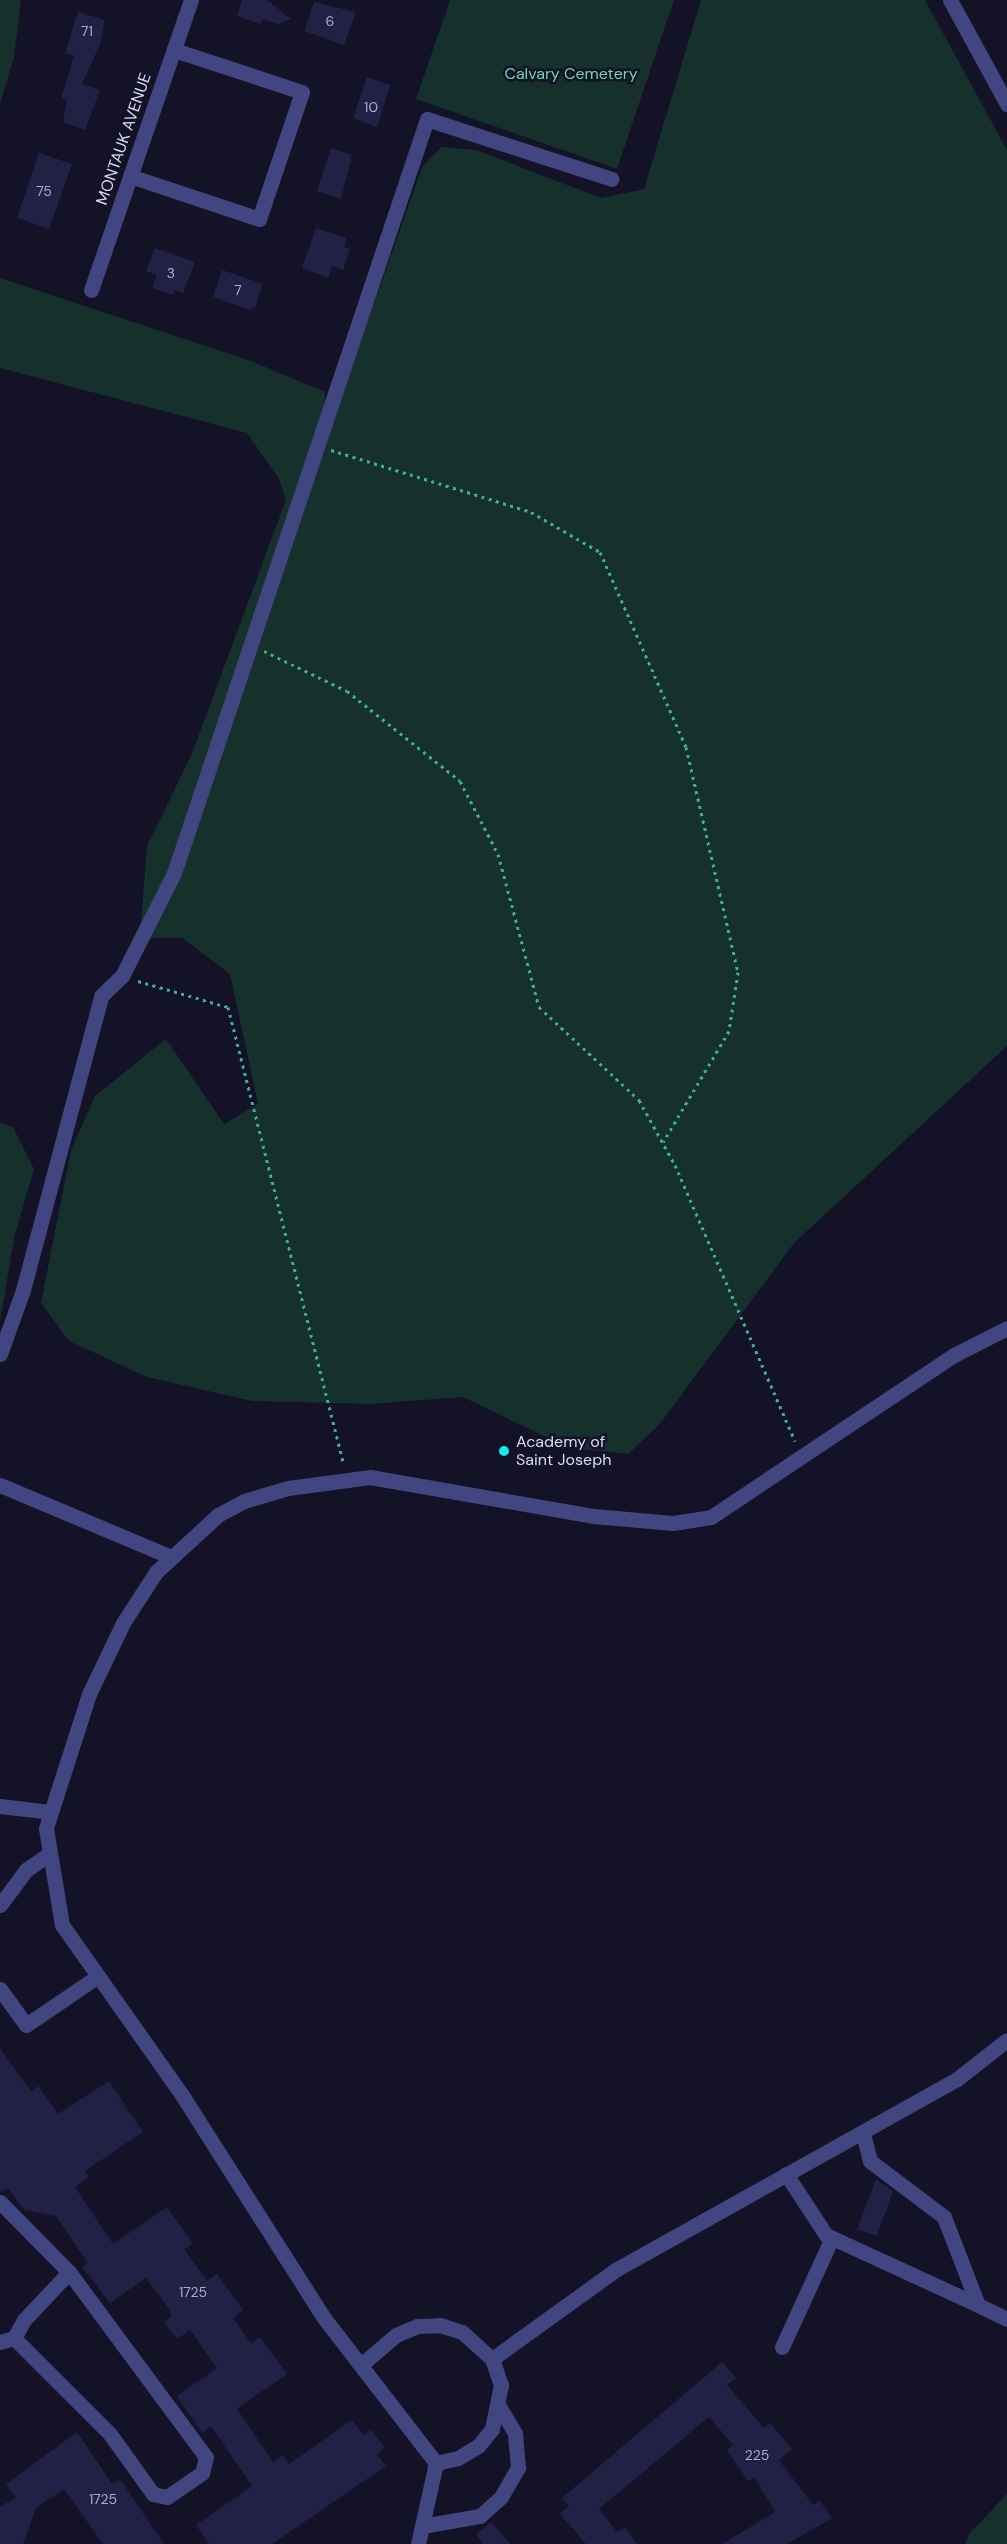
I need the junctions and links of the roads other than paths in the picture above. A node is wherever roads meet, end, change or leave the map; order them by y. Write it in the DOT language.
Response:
graph roads {
  1 [pos="191,0"];
  2 [pos="950,0"];
  3 [pos="174,50"];
  4 [pos="1007,104"];
  5 [pos="130,176"];
  6 [pos="612,179"];
  7 [pos="91,290"];
  8 [pos="1007,1328"];
  9 [pos="0,1354"];
  10 [pos="0,1485"];
  11 [pos="171,1557"];
  12 [pos="0,1806"];
  13 [pos="50,1812"];
  14 [pos="50,1853"];
  15 [pos="0,1905"];
  16 [pos="98,1976"];
  17 [pos="0,1989"];
  18 [pos="1007,2040"];
  19 [pos="863,2133"];
  20 [pos="786,2174"];
  21 [pos="0,2202"];
  22 [pos="832,2238"];
  23 [pos="69,2272"];
  24 [pos="978,2305"];
  25 [pos="1007,2319"];
  26 [pos="7,2340"];
  27 [pos="782,2347"];
  28 [pos="492,2359"];
  29 [pos="361,2365"];
  30 [pos="500,2408"];
  31 [pos="436,2463"];
  32 [pos="422,2526"];
  33 [pos="418,2544"];
  1 -- 3 [label="street, MONTAUK AVENUE"];
  2 -- 4 [label="street"];
  3 -- 5 [label="street, MONTAUK AVENUE"];
  3 -- 5 [label="street"];
  5 -- 7 [label="street, MONTAUK AVENUE"];
  6 -- 9 [label="street"];
  8 -- 11 [label="street"];
  10 -- 11 [label="street"];
  11 -- 13 [label="street"];
  12 -- 13 [label="street"];
  13 -- 14 [label="street"];
  14 -- 15 [label="street"];
  14 -- 16 [label="street"];
  16 -- 17 [label="street"];
  16 -- 29 [label="street"];
  18 -- 19 [label="street"];
  19 -- 20 [label="street"];
  19 -- 24 [label="street"];
  20 -- 22 [label="street"];
  20 -- 28 [label="street"];
  21 -- 23 [label="street"];
  22 -- 24 [label="street"];
  22 -- 27 [label="street"];
  23 -- 26 [label="street"];
  23 -- 26 [label="street"];
  24 -- 25 [label="street"];
  28 -- 29 [label="street"];
  28 -- 30 [label="street"];
  29 -- 31 [label="street"];
  30 -- 31 [label="street"];
  30 -- 32 [label="street"];
  31 -- 32 [label="street"];
  32 -- 33 [label="street"];
}
